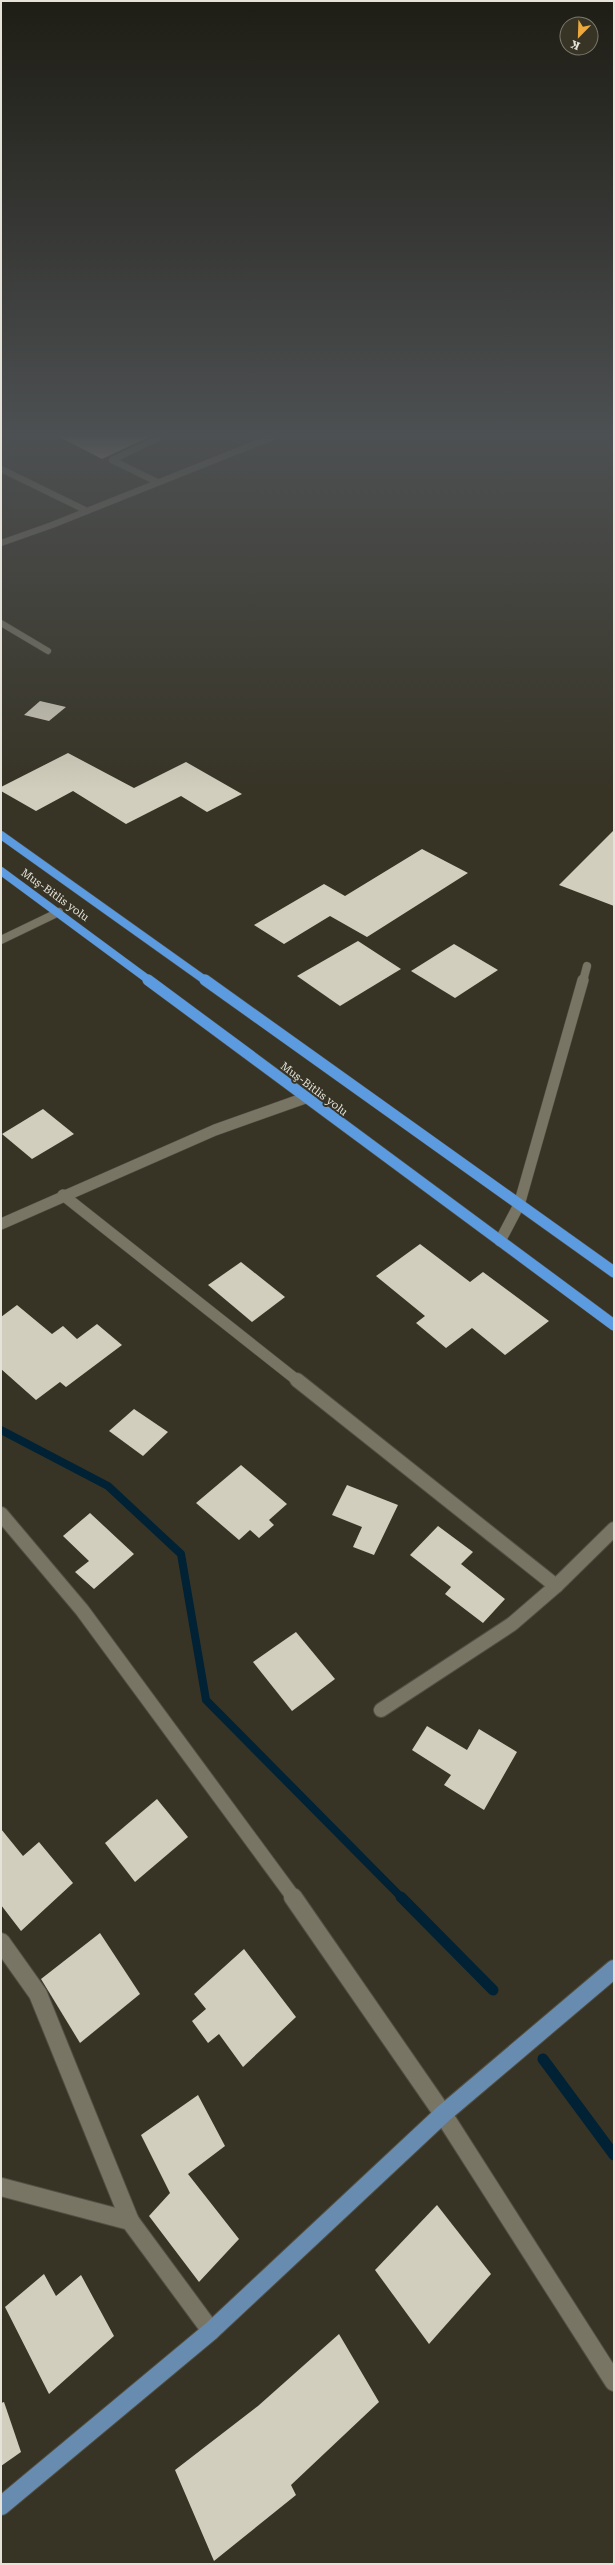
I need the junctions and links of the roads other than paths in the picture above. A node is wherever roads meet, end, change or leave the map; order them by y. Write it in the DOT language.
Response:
graph roads {
  1 [pos="1,623"];
  2 [pos="48,651"];
  3 [pos="1,835"];
  4 [pos="1,871"];
  5 [pos="59,912"];
  6 [pos="1,940"];
  7 [pos="587,966"];
  8 [pos="305,1098"];
  9 [pos="63,1195"];
  10 [pos="519,1205"];
  11 [pos="1,1224"];
  12 [pos="500,1241"];
  13 [pos="614,1272"];
  14 [pos="614,1325"];
  15 [pos="1,1514"];
  16 [pos="614,1529"];
  17 [pos="556,1586"];
  18 [pos="381,1710"];
  19 [pos="1,1942"];
  20 [pos="614,1969"];
  21 [pos="443,2114"];
  22 [pos="1,2187"];
  23 [pos="130,2222"];
  24 [pos="210,2331"];
  25 [pos="614,2382"];
  26 [pos="1,2506"];
  1 -- 2 [label="street"];
  3 -- 10 [label="highway, Muş-Bitlis yolu"];
  4 -- 5 [label="highway, Muş-Bitlis yolu"];
  5 -- 6 [label="street"];
  5 -- 8 [label="highway, Muş-Bitlis yolu"];
  7 -- 10 [label="street"];
  8 -- 9 [label="street"];
  8 -- 12 [label="highway, Muş-Bitlis yolu"];
  9 -- 11 [label="street"];
  9 -- 17 [label="street"];
  10 -- 12 [label="street"];
  10 -- 13 [label="highway, Muş-Bitlis yolu"];
  12 -- 14 [label="highway, Muş-Bitlis yolu"];
  15 -- 21 [label="street"];
  16 -- 17 [label="street"];
  17 -- 18 [label="street"];
  19 -- 23 [label="street"];
  20 -- 21 [label="main road"];
  21 -- 24 [label="main road"];
  21 -- 25 [label="street"];
  22 -- 23 [label="street"];
  23 -- 24 [label="street"];
  24 -- 26 [label="main road"];
}
